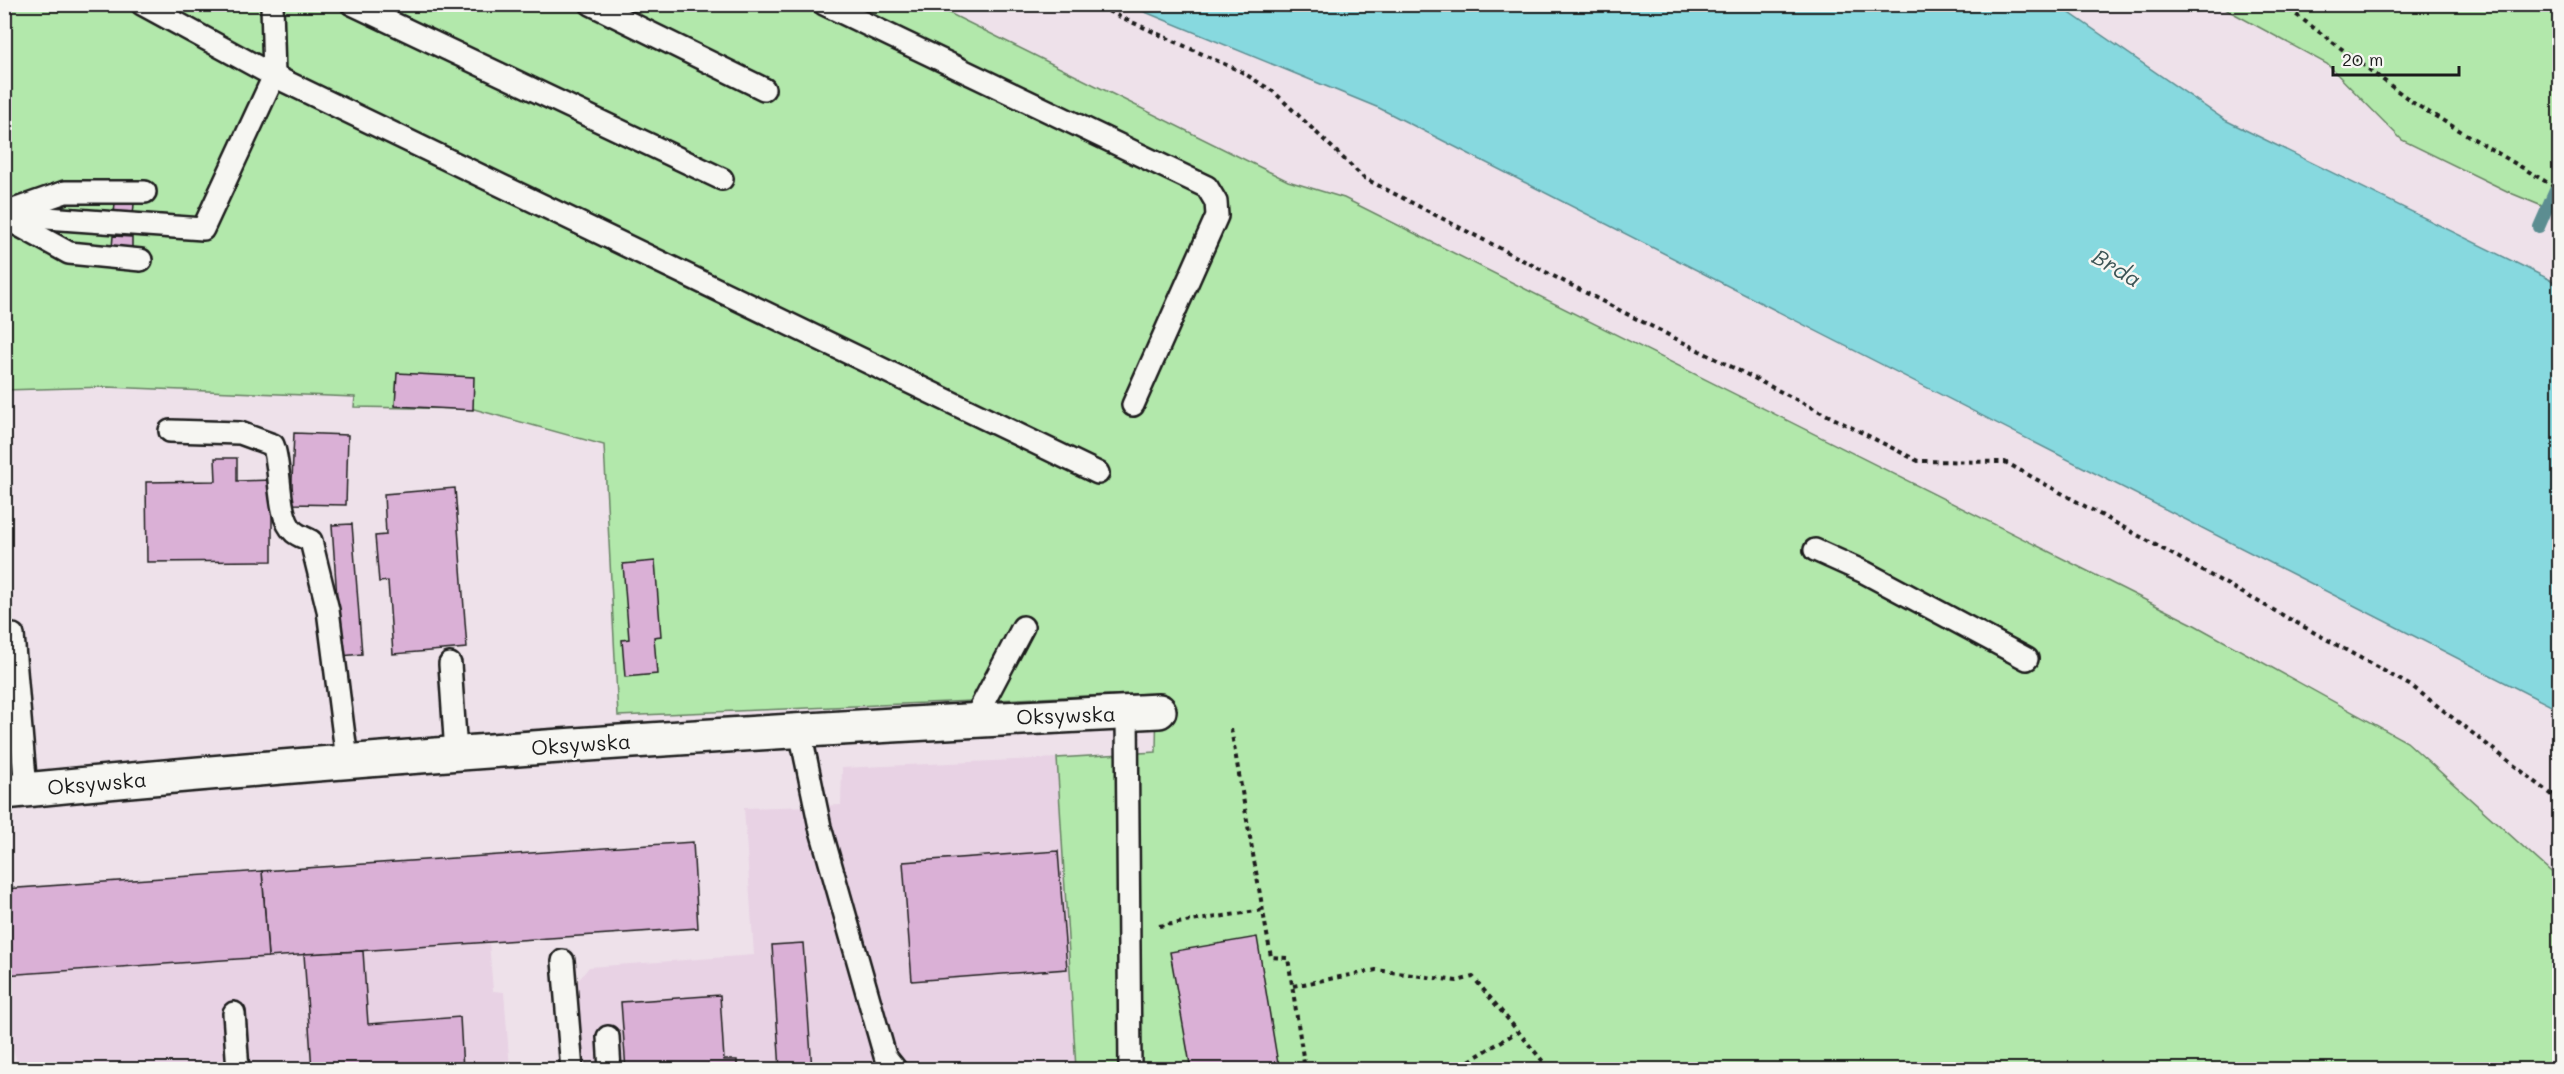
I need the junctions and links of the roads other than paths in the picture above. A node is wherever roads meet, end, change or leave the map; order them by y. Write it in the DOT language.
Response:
graph roads {
  1 [pos="142,4"];
  2 [pos="272,4"];
  3 [pos="352,4"];
  4 [pos="591,4"];
  5 [pos="824,4"];
  6 [pos="164,9"];
  7 [pos="274,76"];
  8 [pos="764,90"];
  9 [pos="722,178"];
  10 [pos="145,192"];
  11 [pos="4,215"];
  12 [pos="141,260"];
  13 [pos="1132,405"];
  14 [pos="170,431"];
  15 [pos="1098,473"];
  16 [pos="1815,550"];
  17 [pos="1023,627"];
  18 [pos="13,635"];
  19 [pos="2027,659"];
  20 [pos="450,664"];
  21 [pos="1143,712"];
  22 [pos="974,720"];
  23 [pos="800,731"];
  24 [pos="456,753"];
  25 [pos="347,760"];
  26 [pos="12,794"];
  27 [pos="563,961"];
  28 [pos="234,1013"];
  29 [pos="608,1037"];
  30 [pos="238,1070"];
  31 [pos="572,1070"];
  32 [pos="610,1070"];
  33 [pos="896,1070"];
  34 [pos="1130,1070"];
  1 -- 6 [label="lane"];
  2 -- 7 [label="lane"];
  3 -- 9 [label="lane"];
  4 -- 8 [label="lane"];
  5 -- 13 [label="lane"];
  6 -- 7 [label="lane"];
  7 -- 11 [label="lane"];
  7 -- 15 [label="lane"];
  10 -- 11 [label="lane"];
  11 -- 12 [label="lane"];
  14 -- 25 [label="lane"];
  16 -- 19 [label="lane"];
  17 -- 22 [label="lane"];
  18 -- 26 [label="lane"];
  20 -- 24 [label="lane"];
  21 -- 22 [label="street, Oksywska"];
  21 -- 34 [label="lane"];
  22 -- 23 [label="street, Oksywska"];
  23 -- 24 [label="street, Oksywska"];
  23 -- 33 [label="lane"];
  24 -- 25 [label="street, Oksywska"];
  25 -- 26 [label="street, Oksywska"];
  27 -- 31 [label="lane"];
  28 -- 30 [label="lane"];
  29 -- 32 [label="lane"];
}
